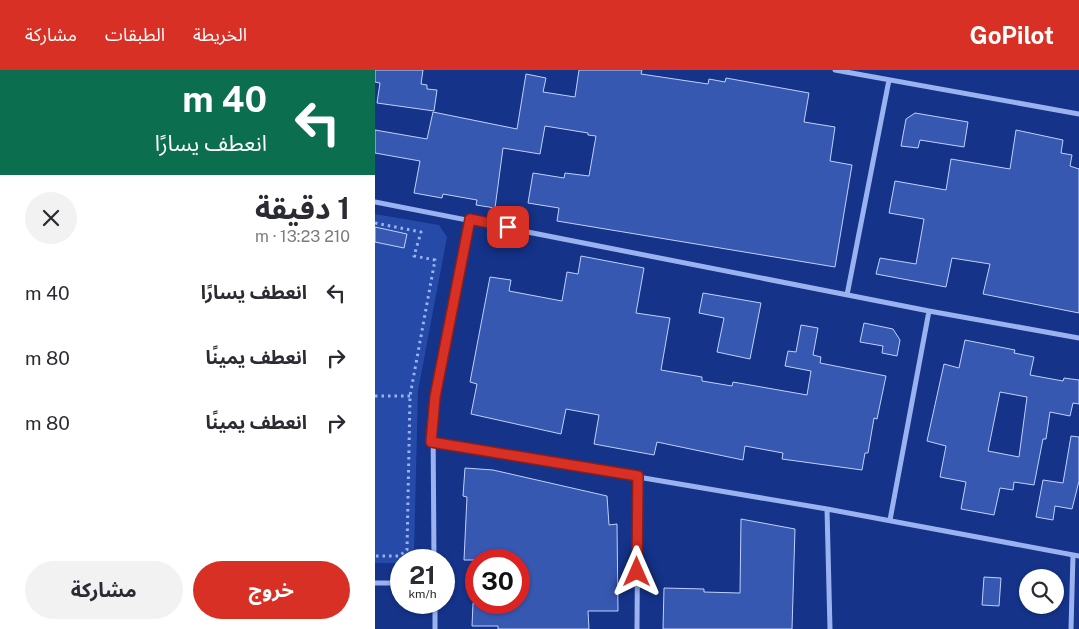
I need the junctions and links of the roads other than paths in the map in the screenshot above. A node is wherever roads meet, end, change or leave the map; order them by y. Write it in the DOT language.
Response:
graph roads {
  1 [pos="835,70"];
  2 [pos="889,80"];
  3 [pos="1079,114"];
  4 [pos="375,202"];
  5 [pos="470,219"];
  6 [pos="847,295"];
  7 [pos="929,311"];
  8 [pos="1079,338"];
  9 [pos="431,442"];
  10 [pos="638,476"];
  11 [pos="827,509"];
  12 [pos="890,520"];
  13 [pos="434,549"];
  14 [pos="1076,555"];
  15 [pos="375,583"];
  16 [pos="390,583"];
  17 [pos="435,614"];
  18 [pos="435,629"];
  19 [pos="637,629"];
  20 [pos="830,629"];
  21 [pos="1071,629"];
  1 -- 2 [label="street"];
  2 -- 3 [label="street"];
  2 -- 6 [label="street"];
  4 -- 5 [label="street"];
  5 -- 6 [label="street"];
  5 -- 9 [label="street"];
  6 -- 7 [label="street"];
  7 -- 8 [label="street"];
  7 -- 12 [label="street"];
  9 -- 10 [label="street"];
  9 -- 13 [label="street"];
  10 -- 11 [label="street"];
  10 -- 19 [label="street"];
  11 -- 12 [label="street"];
  11 -- 20 [label="street"];
  12 -- 14 [label="street"];
  14 -- 21 [label="street"];
  15 -- 16 [label="street"];
  17 -- 18 [label="street"];
}
